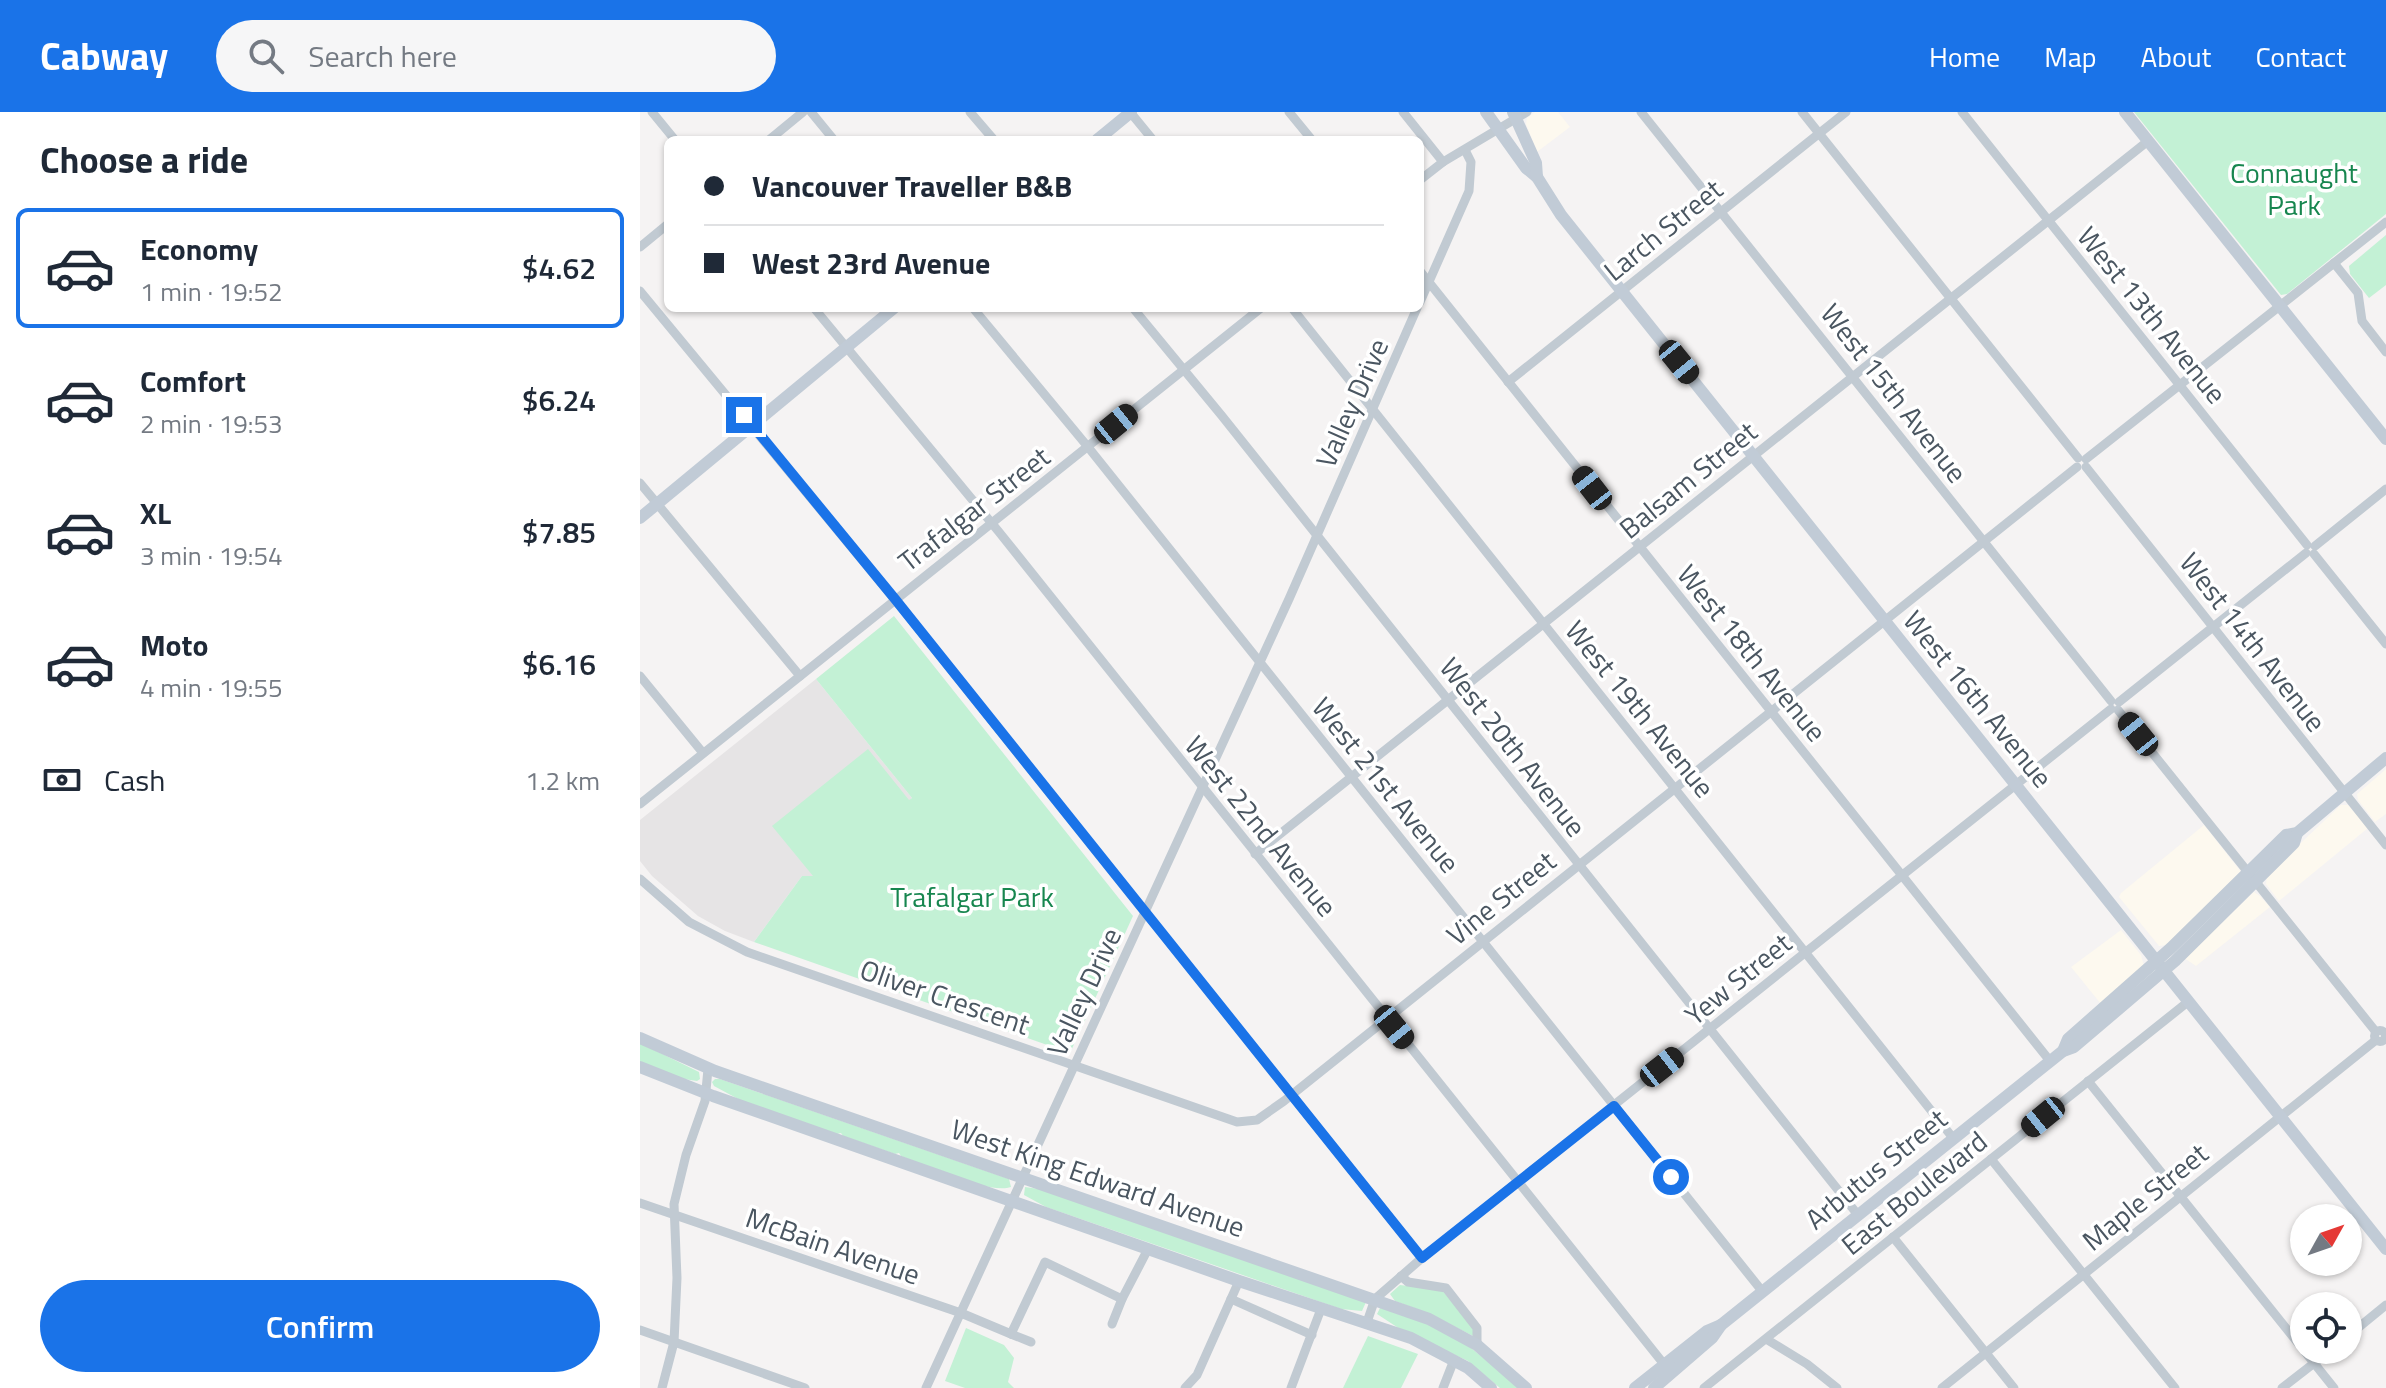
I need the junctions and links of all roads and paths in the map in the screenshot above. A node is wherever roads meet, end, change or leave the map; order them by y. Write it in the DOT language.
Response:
graph roads {
  1 [pos="652,112"];
  2 [pos="803,112"];
  3 [pos="811,112"];
  4 [pos="970,112"];
  5 [pos="1130,112"];
  6 [pos="1289,112"];
  7 [pos="1403,112"];
  8 [pos="1486,112"];
  9 [pos="1641,112"];
  10 [pos="1802,112"];
  11 [pos="1846,112"];
  12 [pos="1962,112"];
  13 [pos="2125,112"];
  14 [pos="1519,114"];
  15 [pos="1499,129"];
  16 [pos="1819,134"];
  17 [pos="672,136"];
  18 [pos="774,136"];
  19 [pos="831,136"];
  20 [pos="991,136"];
  21 [pos="1102,136"];
  22 [pos="1150,136"];
  23 [pos="1309,136"];
  24 [pos="1422,136"];
  25 [pos="1424,138"];
  26 [pos="2148,141"];
  27 [pos="1465,150"];
  28 [pos="1443,162"];
  29 [pos="1424,177"];
  30 [pos="1537,177"];
  31 [pos="1722,212"];
  32 [pos="2048,221"];
  33 [pos="2386,222"];
  34 [pos="664,227"];
  35 [pos="640,247"];
  36 [pos="2334,263"];
  37 [pos="1424,276"];
  38 [pos="1429,282"];
  39 [pos="640,291"];
  40 [pos="1622,291"];
  41 [pos="1424,293"];
  42 [pos="1950,298"];
  43 [pos="2280,306"];
  44 [pos="817,312"];
  45 [pos="889,312"];
  46 [pos="976,312"];
  47 [pos="1136,312"];
  48 [pos="1256,312"];
  49 [pos="1295,312"];
  50 [pos="1415,312"];
  51 [pos="846,347"];
  52 [pos="2386,352"];
  53 [pos="1183,369"];
  54 [pos="1853,376"];
  55 [pos="1508,382"];
  56 [pos="2180,385"];
  57 [pos="1373,410"];
  58 [pos="752,425"];
  59 [pos="2386,439"];
  60 [pos="1088,447"];
  61 [pos="1753,455"];
  62 [pos="2082,463"];
  63 [pos="640,483"];
  64 [pos="2386,489"];
  65 [pos="657,504"];
  66 [pos="640,518"];
  67 [pos="991,523"];
  68 [pos="1317,535"];
  69 [pos="1984,541"];
  70 [pos="1639,547"];
  71 [pos="2310,549"];
  72 [pos="895,599"];
  73 [pos="1884,620"];
  74 [pos="1543,624"];
  75 [pos="2213,627"];
  76 [pos="2386,644"];
  77 [pos="1260,662"];
  78 [pos="640,676"];
  79 [pos="800,676"];
  80 [pos="1448,700"];
  81 [pos="2115,705"];
  82 [pos="1770,711"];
  83 [pos="703,753"];
  84 [pos="2386,758"];
  85 [pos="1352,777"];
  86 [pos="2016,785"];
  87 [pos="1202,787"];
  88 [pos="1674,788"];
  89 [pos="2344,792"];
  90 [pos="640,804"];
  91 [pos="2386,845"];
  92 [pos="1255,854"];
  93 [pos="1578,864"];
  94 [pos="1901,876"];
  95 [pos="2251,876"];
  96 [pos="640,879"];
  97 [pos="1145,911"];
  98 [pos="1483,941"];
  99 [pos="1806,953"];
  100 [pos="2160,966"];
  101 [pos="2189,1001"];
  102 [pos="1386,1018"];
  103 [pos="1710,1029"];
  104 [pos="2382,1037"];
  105 [pos="640,1038"];
  106 [pos="2050,1061"];
  107 [pos="1074,1065"];
  108 [pos="640,1067"];
  109 [pos="708,1069"];
  110 [pos="2088,1081"];
  111 [pos="706,1093"];
  112 [pos="1291,1095"];
  113 [pos="1614,1106"];
  114 [pos="2281,1117"];
  115 [pos="1953,1138"];
  116 [pos="1991,1159"];
  117 [pos="1023,1177"];
  118 [pos="1518,1183"];
  119 [pos="2181,1196"];
  120 [pos="1012,1200"];
  121 [pos="640,1203"];
  122 [pos="674,1214"];
  123 [pos="1858,1215"];
  124 [pos="1893,1237"];
  125 [pos="1148,1249"];
  126 [pos="2386,1249"];
  127 [pos="1422,1258"];
  128 [pos="2084,1274"];
  129 [pos="1401,1276"];
  130 [pos="1239,1281"];
  131 [pos="1762,1291"];
  132 [pos="1122,1299"];
  133 [pos="1231,1299"];
  134 [pos="1375,1299"];
  135 [pos="2386,1305"];
  136 [pos="1321,1309"];
  137 [pos="961,1313"];
  138 [pos="1367,1322"];
  139 [pos="1112,1324"];
  140 [pos="2362,1325"];
  141 [pos="640,1330"];
  142 [pos="2290,1333"];
  143 [pos="1011,1334"];
  144 [pos="1312,1335"];
  145 [pos="1766,1339"];
  146 [pos="674,1342"];
  147 [pos="1031,1342"];
  148 [pos="1477,1345"];
  149 [pos="1986,1353"];
  150 [pos="1454,1360"];
  151 [pos="2313,1364"];
  152 [pos="2315,1364"];
  153 [pos="1668,1369"];
  154 [pos="797,1387"];
  155 [pos="662,1388"];
  156 [pos="926,1388"];
  157 [pos="1185,1388"];
  158 [pos="1291,1388"];
  159 [pos="1443,1388"];
  160 [pos="1491,1388"];
  161 [pos="1526,1388"];
  162 [pos="1635,1388"];
  163 [pos="1654,1388"];
  164 [pos="1704,1388"];
  165 [pos="1837,1388"];
  166 [pos="1942,1388"];
  167 [pos="2014,1388"];
  168 [pos="2175,1388"];
  169 [pos="2282,1388"];
  170 [pos="2334,1388"];
  1 -- 17 [label="street"];
  2 -- 18 [label="street"];
  3 -- 19 [label="street"];
  4 -- 20 [label="street"];
  5 -- 21 [label="main road"];
  5 -- 22 [label="street"];
  6 -- 23 [label="street"];
  7 -- 24 [label="street"];
  8 -- 15 [label="main road, West 16th Avenue"];
  9 -- 31 [label="street, West 15th Avenue"];
  10 -- 16 [label="street, West 14th Avenue"];
  11 -- 16 [label="street, Larch Street"];
  12 -- 32 [label="street, West 13th Avenue"];
  13 -- 26 [label="main road"];
  14 -- 15 [label="street"];
  14 -- 30 [label="main road, West 16th Avenue"];
  15 -- 27 [label="street"];
  15 -- 30 [label="main road, West 16th Avenue"];
  16 -- 31 [label="street, Larch Street"];
  16 -- 42 [label="street, West 14th Avenue"];
  25 -- 28 [label="street"];
  26 -- 32 [label="street, Balsam Street"];
  26 -- 43 [label="main road"];
  27 -- 28 [label="street"];
  27 -- 38 [label="street"];
  28 -- 29 [label="street"];
  30 -- 40 [label="main road, West 16th Avenue"];
  31 -- 40 [label="street, Larch Street"];
  31 -- 54 [label="street, West 15th Avenue"];
  32 -- 42 [label="street, Balsam Street"];
  32 -- 56 [label="street, West 13th Avenue"];
  33 -- 36 [label="street, Vine Street"];
  34 -- 35 [label="street"];
  36 -- 43 [label="street, Vine Street"];
  36 -- 52 [label="street"];
  37 -- 38 [label="street, West 18th Avenue"];
  38 -- 41 [label="street"];
  38 -- 55 [label="street, West 18th Avenue"];
  39 -- 58 [label="street"];
  40 -- 55 [label="street, Larch Street"];
  40 -- 61 [label="main road, West 16th Avenue"];
  42 -- 54 [label="street, Balsam Street"];
  42 -- 62 [label="street, West 14th Avenue"];
  43 -- 56 [label="street, Vine Street"];
  43 -- 59 [label="main road"];
  44 -- 51 [label="street, West 22nd Avenue"];
  45 -- 51 [label="main road"];
  46 -- 60 [label="street, West 21st Avenue"];
  47 -- 53 [label="street, West 20th Avenue"];
  48 -- 53 [label="street, Trafalgar Street"];
  49 -- 57 [label="street, West 19th Avenue"];
  50 -- 57 [label="street, Valley Drive"];
  51 -- 58 [label="main road"];
  51 -- 67 [label="street, West 22nd Avenue"];
  53 -- 60 [label="street, Trafalgar Street"];
  53 -- 68 [label="street, West 20th Avenue"];
  54 -- 61 [label="street, Balsam Street"];
  54 -- 69 [label="street, West 15th Avenue"];
  55 -- 70 [label="street, West 18th Avenue"];
  56 -- 62 [label="street, Vine Street"];
  56 -- 71 [label="street, West 13th Avenue"];
  57 -- 68 [label="street, Valley Drive"];
  57 -- 74 [label="street, West 19th Avenue"];
  58 -- 65 [label="main road"];
  58 -- 72 [label="street"];
  60 -- 67 [label="street, Trafalgar Street"];
  60 -- 77 [label="street, West 21st Avenue"];
  61 -- 70 [label="street, Balsam Street"];
  61 -- 73 [label="main road, West 16th Avenue"];
  62 -- 69 [label="street, Vine Street"];
  62 -- 75 [label="street, West 14th Avenue"];
  63 -- 65 [label="street"];
  64 -- 71 [label="street, Yew Street"];
  65 -- 66 [label="main road"];
  65 -- 79 [label="street"];
  67 -- 72 [label="street, Trafalgar Street"];
  67 -- 87 [label="street, West 22nd Avenue"];
  68 -- 77 [label="street, Valley Drive"];
  68 -- 80 [label="street, West 20th Avenue"];
  69 -- 73 [label="street, Vine Street"];
  69 -- 81 [label="street, West 15th Avenue"];
  70 -- 74 [label="street, Balsam Street"];
  70 -- 82 [label="street, West 18th Avenue"];
  71 -- 75 [label="street, Yew Street"];
  71 -- 76 [label="street, West 13th Avenue"];
  72 -- 79 [label="street, Trafalgar Street"];
  72 -- 97 [label="street"];
  73 -- 82 [label="street, Vine Street"];
  73 -- 86 [label="main road, West 16th Avenue"];
  74 -- 80 [label="street, Balsam Street"];
  74 -- 88 [label="street, West 19th Avenue"];
  75 -- 81 [label="street, Yew Street"];
  75 -- 89 [label="street, West 14th Avenue"];
  77 -- 85 [label="street, West 21st Avenue"];
  77 -- 87 [label="street, Valley Drive"];
  78 -- 83 [label="street"];
  79 -- 83 [label="street, Trafalgar Street"];
  80 -- 85 [label="street, Balsam Street"];
  80 -- 93 [label="street, West 20th Avenue"];
  81 -- 86 [label="street, Yew Street"];
  81 -- 95 [label="street, West 15th Avenue"];
  82 -- 88 [label="street, Vine Street"];
  82 -- 94 [label="street, West 18th Avenue"];
  83 -- 90 [label="street, Trafalgar Street"];
  84 -- 89 [label="main road, Arbutus Street"];
  85 -- 92 [label="street, Balsam Street"];
  85 -- 98 [label="street, West 21st Avenue"];
  86 -- 94 [label="street, Yew Street"];
  86 -- 100 [label="main road, West 16th Avenue"];
  87 -- 92 [label="street, West 22nd Avenue"];
  87 -- 97 [label="street, Valley Drive"];
  88 -- 93 [label="street, Vine Street"];
  88 -- 99 [label="street, West 19th Avenue"];
  89 -- 91 [label="street, West 14th Avenue"];
  89 -- 95 [label="main road, Arbutus Street"];
  92 -- 102 [label="street, West 22nd Avenue"];
  93 -- 98 [label="street, Vine Street"];
  93 -- 103 [label="street, West 20th Avenue"];
  94 -- 99 [label="street, Yew Street"];
  94 -- 106 [label="street, West 18th Avenue"];
  95 -- 100 [label="main road, Arbutus Street"];
  95 -- 104 [label="street, West 15th Avenue"];
  96 -- 107 [label="street, Oliver Crescent"];
  97 -- 107 [label="street, Valley Drive"];
  97 -- 112 [label="street"];
  98 -- 102 [label="street, Vine Street"];
  98 -- 113 [label="street, West 21st Avenue"];
  99 -- 103 [label="street, Yew Street"];
  99 -- 115 [label="street, West 19th Avenue"];
  100 -- 101 [label="main road, West 16th Avenue"];
  100 -- 106 [label="main road, Arbutus Street"];
  101 -- 110 [label="street, East Boulevard"];
  101 -- 114 [label="main road, West 16th Avenue"];
  102 -- 112 [label="street, Vine Street"];
  102 -- 118 [label="street, West 22nd Avenue"];
  103 -- 113 [label="street, Yew Street"];
  103 -- 123 [label="street, West 20th Avenue"];
  104 -- 114 [label="street, Maple Street"];
  105 -- 109 [label="main road, West King Edward Avenue"];
  106 -- 115 [label="main road, Arbutus Street"];
  107 -- 112 [label="street, Oliver Crescent"];
  107 -- 117 [label="street, Valley Drive"];
  108 -- 111 [label="main road, West King Edward Avenue"];
  109 -- 111 [label="street"];
  109 -- 117 [label="main road, West King Edward Avenue"];
  110 -- 116 [label="street, East Boulevard"];
  110 -- 119 [label="street"];
  111 -- 120 [label="main road, West King Edward Avenue"];
  111 -- 122 [label="street"];
  112 -- 127 [label="street"];
  113 -- 118 [label="street, Yew Street"];
  113 -- 131 [label="street, West 21st Avenue"];
  114 -- 119 [label="street, Maple Street"];
  114 -- 126 [label="main road, West 16th Avenue"];
  115 -- 123 [label="main road, Arbutus Street"];
  116 -- 124 [label="street, East Boulevard"];
  116 -- 128 [label="street"];
  117 -- 120 [label="street, Valley Drive"];
  117 -- 134 [label="main road, West King Edward Avenue"];
  118 -- 127 [label="street, Yew Street"];
  118 -- 153 [label="street, West 22nd Avenue"];
  119 -- 128 [label="street, Maple Street"];
  119 -- 142 [label="street"];
  120 -- 125 [label="main road, West King Edward Avenue"];
  120 -- 137 [label="street, Valley Drive"];
  121 -- 122 [label="street, McBain Avenue"];
  122 -- 137 [label="street, McBain Avenue"];
  122 -- 146 [label="street"];
  123 -- 131 [label="main road, Arbutus Street"];
  124 -- 145 [label="street, East Boulevard"];
  124 -- 149 [label="street"];
  125 -- 130 [label="main road, West King Edward Avenue"];
  125 -- 132 [label="street"];
  127 -- 129 [label="street, Yew Street"];
  128 -- 149 [label="street, Maple Street"];
  128 -- 168 [label="street"];
  129 -- 134 [label="street, Yew Street"];
  129 -- 148 [label="street"];
  130 -- 133 [label="street"];
  130 -- 136 [label="main road, West King Edward Avenue"];
  131 -- 153 [label="main road, Arbutus Street"];
  132 -- 139 [label="street"];
  132 -- 143 [label="street"];
  133 -- 144 [label="street"];
  133 -- 157 [label="street"];
  134 -- 138 [label="street, Yew Street"];
  134 -- 148 [label="main road, West King Edward Avenue"];
  135 -- 140 [label="street"];
  136 -- 138 [label="main road, West King Edward Avenue"];
  136 -- 144 [label="street"];
  137 -- 143 [label="street, McBain Avenue"];
  137 -- 156 [label="street, Valley Drive"];
  138 -- 150 [label="main road, West King Edward Avenue"];
  141 -- 146 [label="street"];
  143 -- 147 [label="street, McBain Avenue"];
  144 -- 158 [label="street"];
  145 -- 164 [label="street, East Boulevard"];
  145 -- 165 [label="street"];
  146 -- 154 [label="street"];
  146 -- 155 [label="street"];
  148 -- 161 [label="main road, West King Edward Avenue"];
  149 -- 166 [label="street, Maple Street"];
  149 -- 167 [label="street"];
  150 -- 159 [label="street"];
  150 -- 160 [label="main road, West King Edward Avenue"];
  151 -- 169 [label="street"];
  152 -- 170 [label="street"];
  153 -- 162 [label="main road, Arbutus Street"];
  153 -- 163 [label="main road, Arbutus Street"];
}
